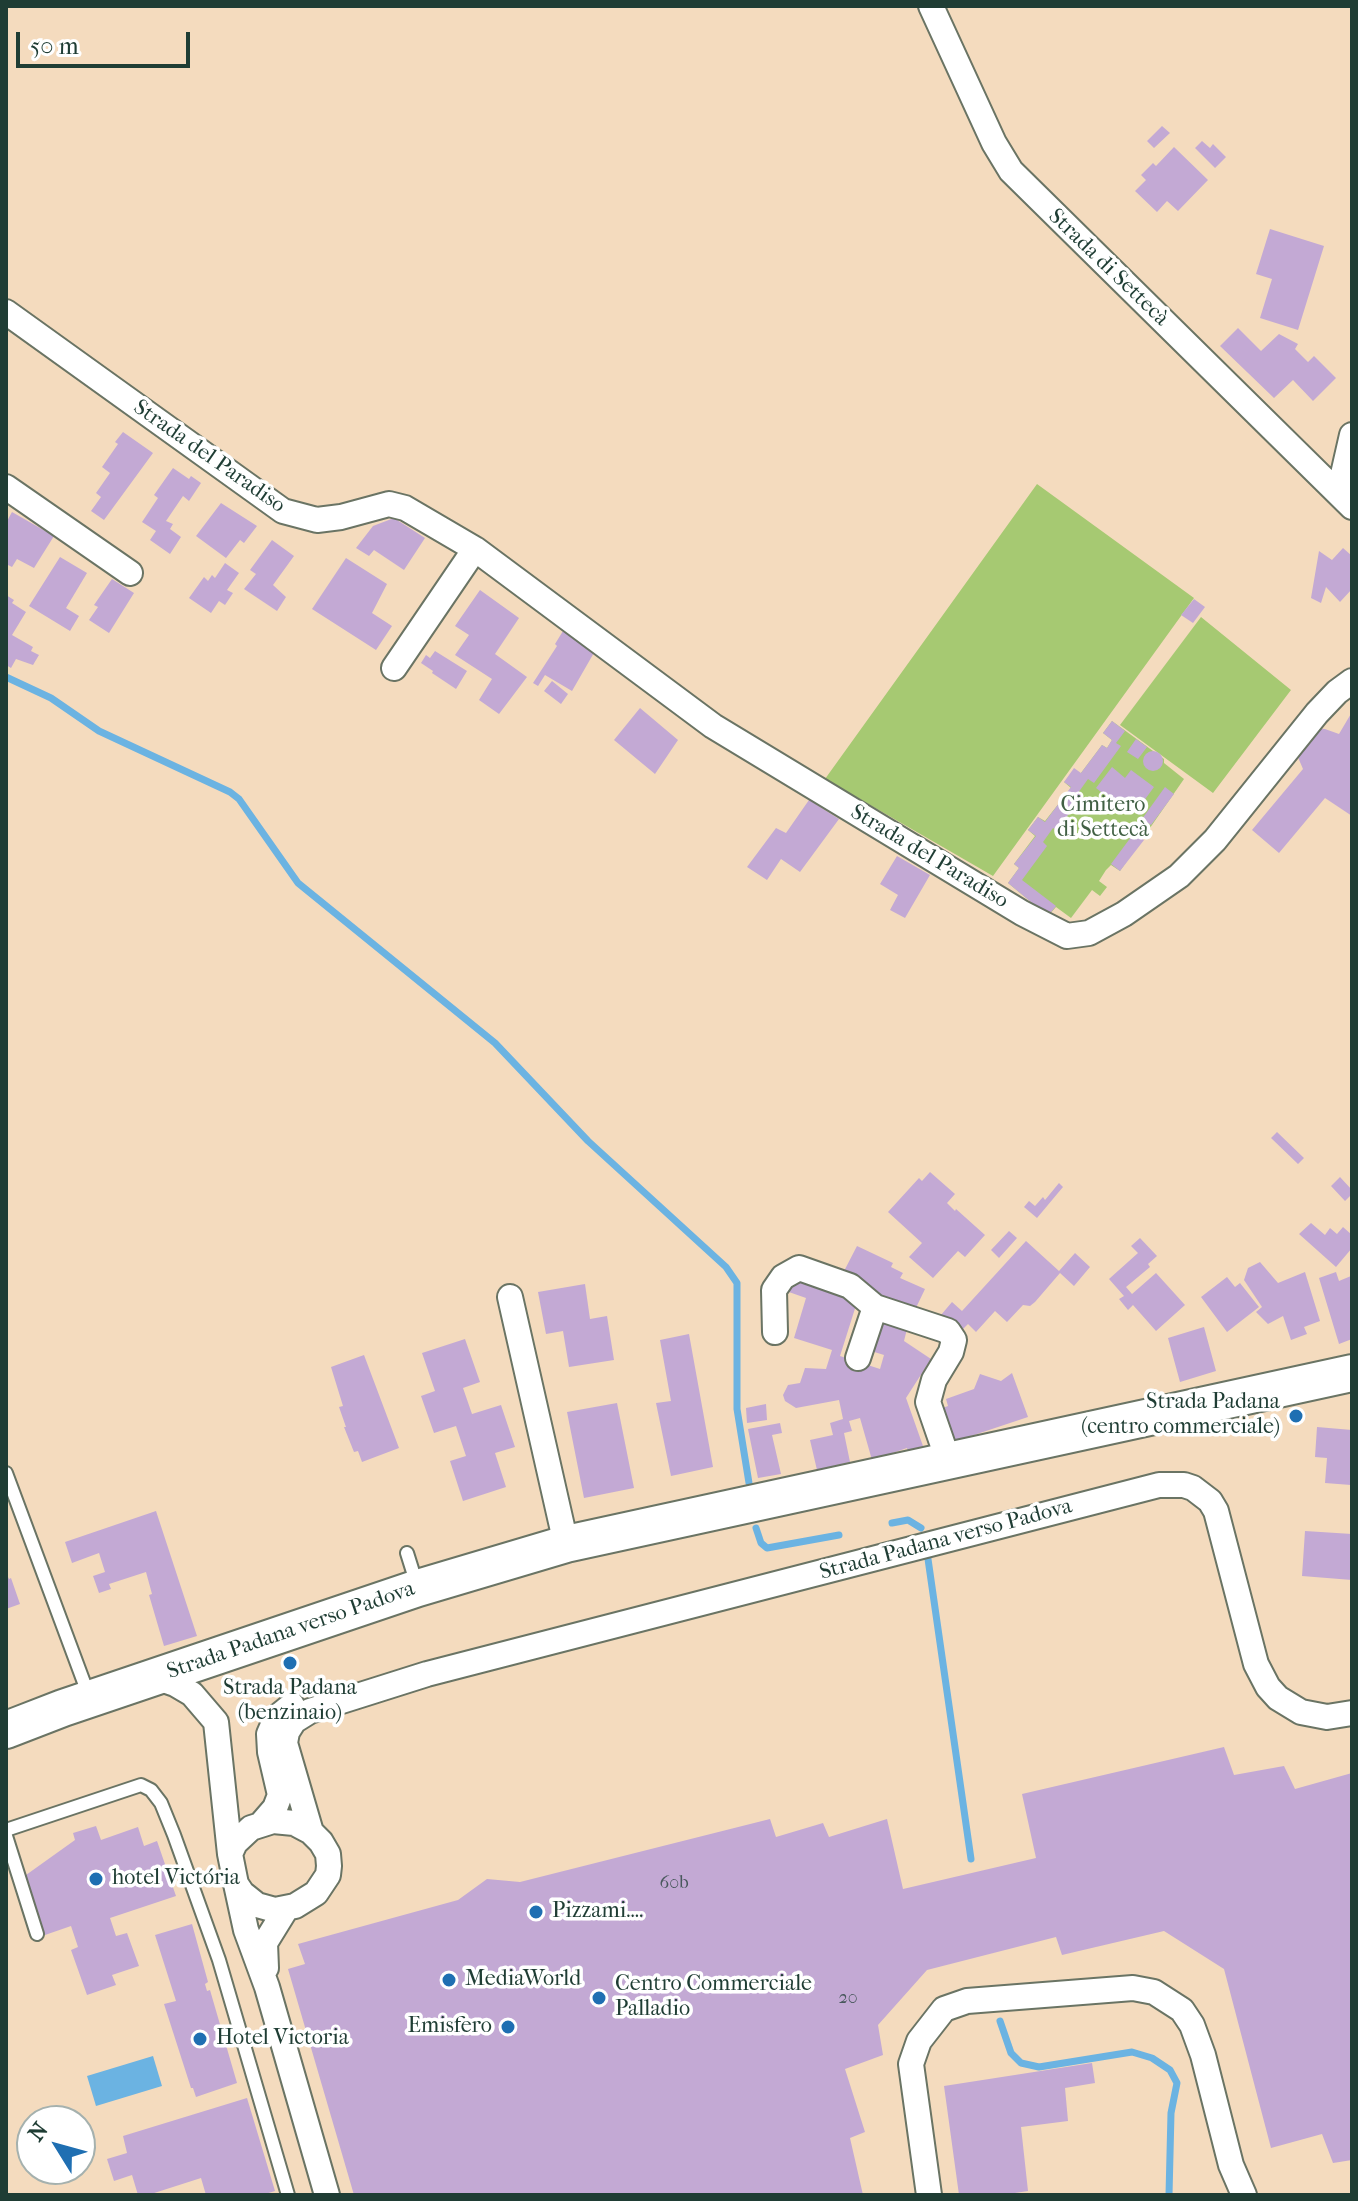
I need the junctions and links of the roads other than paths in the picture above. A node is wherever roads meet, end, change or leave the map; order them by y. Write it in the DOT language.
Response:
graph roads {
  1 [pos="931,6"];
  2 [pos="6,312"];
  3 [pos="1352,435"];
  4 [pos="6,487"];
  5 [pos="1345,500"];
  6 [pos="475,549"];
  7 [pos="130,573"];
  8 [pos="394,668"];
  9 [pos="1352,681"];
  10 [pos="510,1297"];
  11 [pos="875,1307"];
  12 [pos="775,1332"];
  13 [pos="858,1358"];
  14 [pos="1352,1373"];
  15 [pos="948,1460"];
  16 [pos="6,1473"];
  17 [pos="566,1544"];
  18 [pos="407,1553"];
  19 [pos="418,1588"];
  20 [pos="155,1677"];
  21 [pos="399,1682"];
  22 [pos="90,1699"];
  23 [pos="1352,1713"];
  24 [pos="6,1730"];
  25 [pos="262,1823"];
  26 [pos="311,1832"];
  27 [pos="6,1833"];
  28 [pos="230,1854"];
  29 [pos="236,1884"];
  30 [pos="286,1909"];
  31 [pos="37,1934"];
  32 [pos="267,1987"];
  33 [pos="288,2195"];
  34 [pos="327,2195"];
  35 [pos="929,2195"];
  36 [pos="1244,2195"];
  1 -- 5 [label="street, Strada di Settecà"];
  2 -- 6 [label="street, Strada del Paradiso"];
  3 -- 5 [label="street, Strada di Settecà"];
  4 -- 7 [label="street"];
  6 -- 8 [label="street"];
  6 -- 9 [label="street, Strada del Paradiso"];
  10 -- 17 [label="street"];
  11 -- 12 [label="street"];
  11 -- 13 [label="street"];
  11 -- 15 [label="street"];
  14 -- 15 [label="main road, Strada Padana verso Padova"];
  15 -- 17 [label="main road, Strada Padana verso Padova"];
  16 -- 22 [label="lane"];
  17 -- 19 [label="main road, Strada Padana verso Padova"];
  18 -- 19 [label="lane"];
  19 -- 20 [label="main road, Strada Padana verso Padova"];
  20 -- 22 [label="main road, Strada Padana verso Padova"];
  20 -- 28 [label="street, Strada Padana verso Padova"];
  21 -- 23 [label="street, Strada Padana verso Padova"];
  21 -- 25 [label="street, Strada Padana verso Padova"];
  21 -- 26 [label="street, Strada Padana verso Padova"];
  22 -- 24 [label="main road, Strada Padana verso Padova"];
  25 -- 26 [label="street"];
  25 -- 28 [label="street, Strada Padana verso Padova"];
  26 -- 30 [label="street, Strada Padana verso Padova"];
  27 -- 31 [label="lane"];
  27 -- 33 [label="lane"];
  28 -- 29 [label="street, Strada Padana verso Padova"];
  29 -- 30 [label="street"];
  29 -- 32 [label="street, Strada Padana verso Padova"];
  30 -- 32 [label="street"];
  32 -- 34 [label="street"];
  35 -- 36 [label="street"];
}
